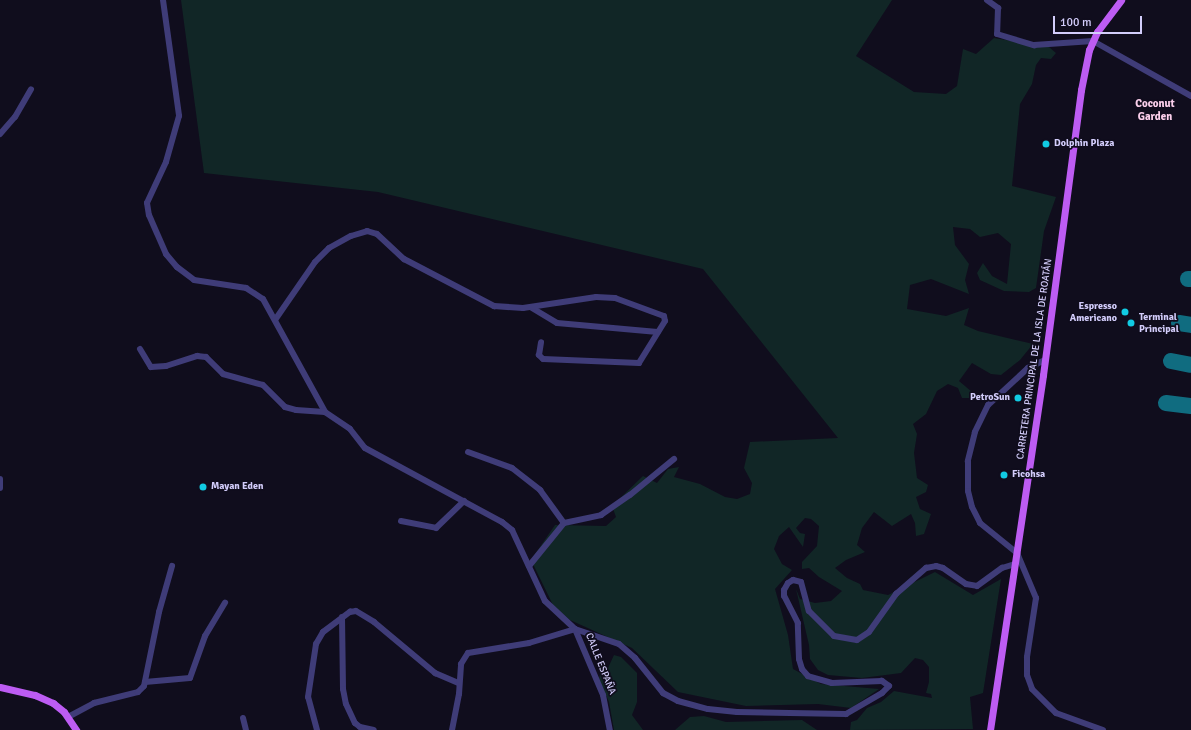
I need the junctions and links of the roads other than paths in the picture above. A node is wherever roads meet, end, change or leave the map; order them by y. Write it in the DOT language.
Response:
graph roads {
  1 [pos="163,0"];
  2 [pos="987,0"];
  3 [pos="1121,0"];
  4 [pos="1093,40"];
  5 [pos="31,89"];
  6 [pos="1191,96"];
  7 [pos="0,134"];
  8 [pos="532,308"];
  9 [pos="275,320"];
  10 [pos="658,332"];
  11 [pos="541,342"];
  12 [pos="140,349"];
  13 [pos="1045,360"];
  14 [pos="325,412"];
  15 [pos="468,452"];
  16 [pos="674,459"];
  17 [pos="0,479"];
  18 [pos="0,488"];
  19 [pos="464,501"];
  20 [pos="401,521"];
  21 [pos="564,522"];
  22 [pos="1018,553"];
  23 [pos="1015,564"];
  24 [pos="172,566"];
  25 [pos="529,566"];
  26 [pos="226,603"];
  27 [pos="342,617"];
  28 [pos="575,629"];
  29 [pos="145,682"];
  30 [pos="459,683"];
  31 [pos="0,687"];
  32 [pos="68,717"];
  33 [pos="243,718"];
  34 [pos="76,730"];
  35 [pos="246,730"];
  36 [pos="317,730"];
  37 [pos="374,730"];
  38 [pos="452,730"];
  39 [pos="610,730"];
  40 [pos="990,730"];
  41 [pos="1103,730"];
  1 -- 9 [label="street"];
  2 -- 4 [label="street"];
  3 -- 4 [label="main road, CARRETERA PRINCIPAL DE LA ISLA DE ROATÁN"];
  4 -- 6 [label="street"];
  4 -- 13 [label="main road, CARRETERA PRINCIPAL DE LA ISLA DE ROATÁN"];
  5 -- 7 [label="street"];
  8 -- 9 [label="street"];
  8 -- 10 [label="street"];
  8 -- 10 [label="street"];
  9 -- 14 [label="street"];
  10 -- 11 [label="street"];
  12 -- 14 [label="street"];
  13 -- 22 [label="main road, CARRETERA PRINCIPAL DE LA ISLA DE ROATÁN"];
  13 -- 22 [label="street"];
  14 -- 19 [label="street"];
  15 -- 21 [label="street"];
  16 -- 21 [label="street"];
  17 -- 18 [label="street"];
  19 -- 20 [label="street"];
  19 -- 25 [label="street"];
  21 -- 25 [label="street"];
  22 -- 23 [label="main road, CARRETERA PRINCIPAL DE LA ISLA DE ROATÁN"];
  22 -- 41 [label="street"];
  23 -- 28 [label="street"];
  23 -- 40 [label="main road, CARRETERA PRINCIPAL DE LA ISLA DE ROATÁN"];
  24 -- 29 [label="street"];
  25 -- 28 [label="street"];
  26 -- 29 [label="street"];
  27 -- 30 [label="street"];
  27 -- 36 [label="street"];
  27 -- 37 [label="street"];
  28 -- 30 [label="street"];
  28 -- 39 [label="street, CALLE ESPAÑA"];
  29 -- 32 [label="street"];
  30 -- 38 [label="street"];
  31 -- 32 [label="main road"];
  32 -- 34 [label="main road"];
  33 -- 35 [label="street"];
}
